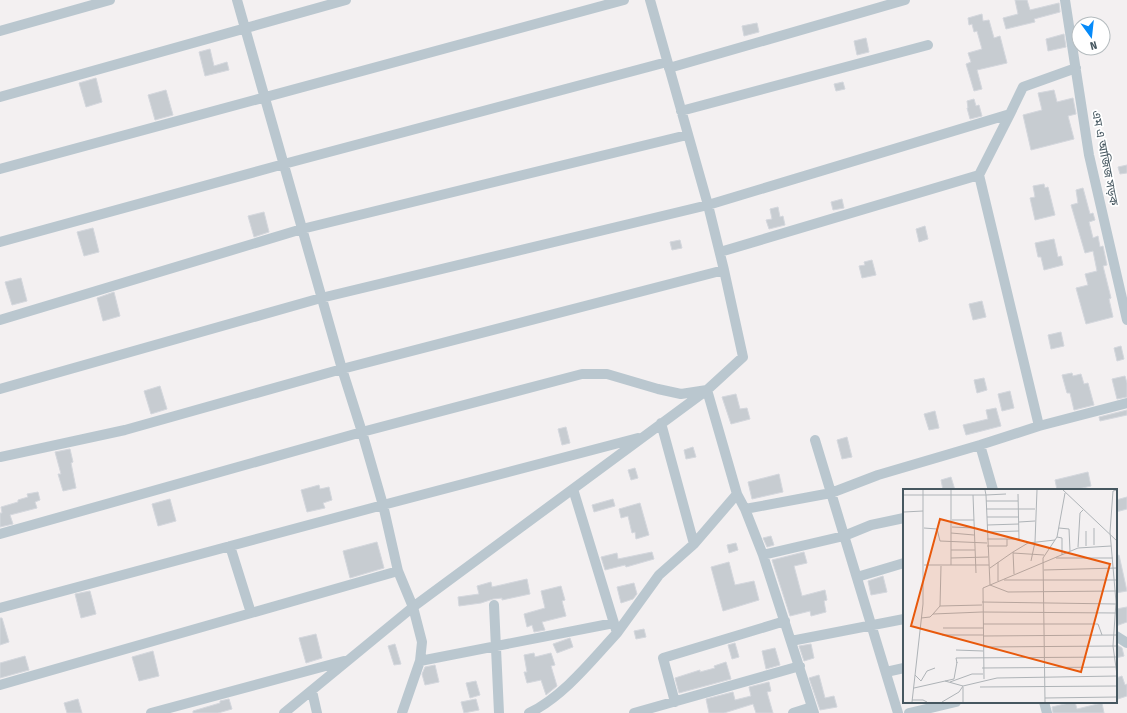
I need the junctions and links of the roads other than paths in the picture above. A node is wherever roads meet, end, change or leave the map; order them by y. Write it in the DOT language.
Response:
graph roads {
  1 [pos="110,0"];
  2 [pos="237,0"];
  3 [pos="346,0"];
  4 [pos="624,0"];
  5 [pos="650,0"];
  6 [pos="905,0"];
  7 [pos="1065,0"];
  8 [pos="246,27"];
  9 [pos="0,31"];
  10 [pos="928,45"];
  11 [pos="668,65"];
  12 [pos="1076,68"];
  13 [pos="0,97"];
  14 [pos="265,97"];
  15 [pos="681,111"];
  16 [pos="1010,114"];
  17 [pos="687,135"];
  18 [pos="284,164"];
  19 [pos="0,169"];
  20 [pos="979,175"];
  21 [pos="708,205"];
  22 [pos="302,229"];
  23 [pos="0,242"];
  24 [pos="720,252"];
  25 [pos="724,270"];
  26 [pos="321,298"];
  27 [pos="0,320"];
  28 [pos="1127,320"];
  29 [pos="342,369"];
  30 [pos="0,389"];
  31 [pos="707,390"];
  32 [pos="1127,403"];
  33 [pos="662,423"];
  34 [pos="1039,426"];
  35 [pos="362,432"];
  36 [pos="643,437"];
  37 [pos="815,440"];
  38 [pos="980,445"];
  39 [pos="0,457"];
  40 [pos="573,489"];
  41 [pos="993,489"];
  42 [pos="831,493"];
  43 [pos="737,494"];
  44 [pos="382,505"];
  45 [pos="745,509"];
  46 [pos="903,518"];
  47 [pos="0,534"];
  48 [pos="844,536"];
  49 [pos="694,544"];
  50 [pos="230,546"];
  51 [pos="763,555"];
  52 [pos="903,564"];
  53 [pos="398,571"];
  54 [pos="857,576"];
  55 [pos="494,605"];
  56 [pos="0,608"];
  57 [pos="413,608"];
  58 [pos="251,613"];
  59 [pos="903,619"];
  60 [pos="785,621"];
  61 [pos="872,625"];
  62 [pos="616,628"];
  63 [pos="1117,637"];
  64 [pos="791,641"];
  65 [pos="1127,643"];
  66 [pos="497,646"];
  67 [pos="348,660"];
  68 [pos="420,661"];
  69 [pos="800,666"];
  70 [pos="903,668"];
  71 [pos="886,672"];
  72 [pos="0,685"];
  73 [pos="312,691"];
  74 [pos="675,702"];
  75 [pos="952,703"];
  76 [pos="1044,703"];
  77 [pos="656,710"];
  78 [pos="813,710"];
  79 [pos="151,713"];
  80 [pos="284,713"];
  81 [pos="317,713"];
  82 [pos="402,713"];
  83 [pos="499,713"];
  84 [pos="530,713"];
  85 [pos="634,713"];
  86 [pos="793,713"];
  87 [pos="898,713"];
  88 [pos="909,713"];
  89 [pos="1047,713"];
  1 -- 9 [label="street"];
  2 -- 8 [label="street"];
  3 -- 8 [label="street"];
  4 -- 14 [label="street"];
  5 -- 11 [label="street"];
  6 -- 11 [label="street"];
  7 -- 12 [label="street, এম এ আজিজ সড়ক"];
  8 -- 13 [label="street"];
  8 -- 14 [label="street"];
  10 -- 15 [label="street"];
  11 -- 15 [label="street"];
  11 -- 18 [label="street"];
  12 -- 16 [label="street"];
  12 -- 28 [label="street, এম এ আজিজ সড়ক"];
  14 -- 18 [label="street"];
  14 -- 19 [label="street"];
  15 -- 17 [label="street"];
  16 -- 20 [label="street"];
  16 -- 21 [label="street"];
  17 -- 21 [label="street"];
  17 -- 22 [label="street"];
  18 -- 22 [label="street"];
  18 -- 23 [label="street"];
  20 -- 24 [label="street"];
  20 -- 34 [label="street"];
  21 -- 24 [label="street"];
  21 -- 26 [label="street"];
  22 -- 26 [label="street"];
  22 -- 27 [label="street"];
  24 -- 25 [label="street"];
  25 -- 29 [label="street"];
  25 -- 31 [label="street"];
  26 -- 29 [label="street"];
  26 -- 30 [label="street"];
  29 -- 35 [label="street"];
  29 -- 39 [label="street"];
  31 -- 33 [label="street"];
  31 -- 35 [label="street"];
  31 -- 43 [label="street"];
  32 -- 34 [label="street"];
  33 -- 36 [label="street"];
  33 -- 49 [label="street"];
  34 -- 38 [label="street"];
  35 -- 44 [label="street"];
  35 -- 47 [label="street"];
  36 -- 40 [label="street"];
  36 -- 44 [label="street"];
  37 -- 42 [label="street"];
  38 -- 41 [label="street"];
  38 -- 42 [label="street"];
  40 -- 57 [label="street"];
  40 -- 62 [label="street"];
  42 -- 45 [label="street"];
  42 -- 48 [label="street"];
  43 -- 45 [label="street"];
  43 -- 49 [label="street"];
  44 -- 50 [label="street"];
  44 -- 53 [label="street"];
  45 -- 51 [label="street"];
  46 -- 48 [label="street"];
  48 -- 51 [label="street"];
  48 -- 54 [label="street"];
  49 -- 62 [label="street"];
  50 -- 56 [label="street"];
  50 -- 58 [label="street"];
  51 -- 60 [label="street"];
  52 -- 54 [label="street"];
  53 -- 57 [label="street"];
  53 -- 58 [label="street"];
  54 -- 61 [label="street"];
  55 -- 66 [label="street"];
  57 -- 67 [label="street"];
  57 -- 68 [label="street"];
  58 -- 72 [label="street"];
  59 -- 61 [label="street"];
  60 -- 64 [label="street"];
  60 -- 74 [label="street"];
  61 -- 64 [label="street"];
  61 -- 71 [label="street"];
  62 -- 66 [label="street"];
  62 -- 84 [label="street"];
  63 -- 65 [label="street"];
  64 -- 69 [label="street"];
  66 -- 68 [label="street"];
  66 -- 83 [label="street"];
  67 -- 73 [label="street"];
  67 -- 79 [label="street"];
  68 -- 82 [label="street"];
  69 -- 74 [label="street"];
  69 -- 78 [label="street"];
  70 -- 71 [label="street"];
  71 -- 87 [label="street"];
  73 -- 80 [label="street"];
  73 -- 81 [label="street"];
  74 -- 77 [label="street"];
  75 -- 88 [label="street"];
  76 -- 89 [label="street"];
  77 -- 85 [label="street"];
  78 -- 86 [label="street"];
}
